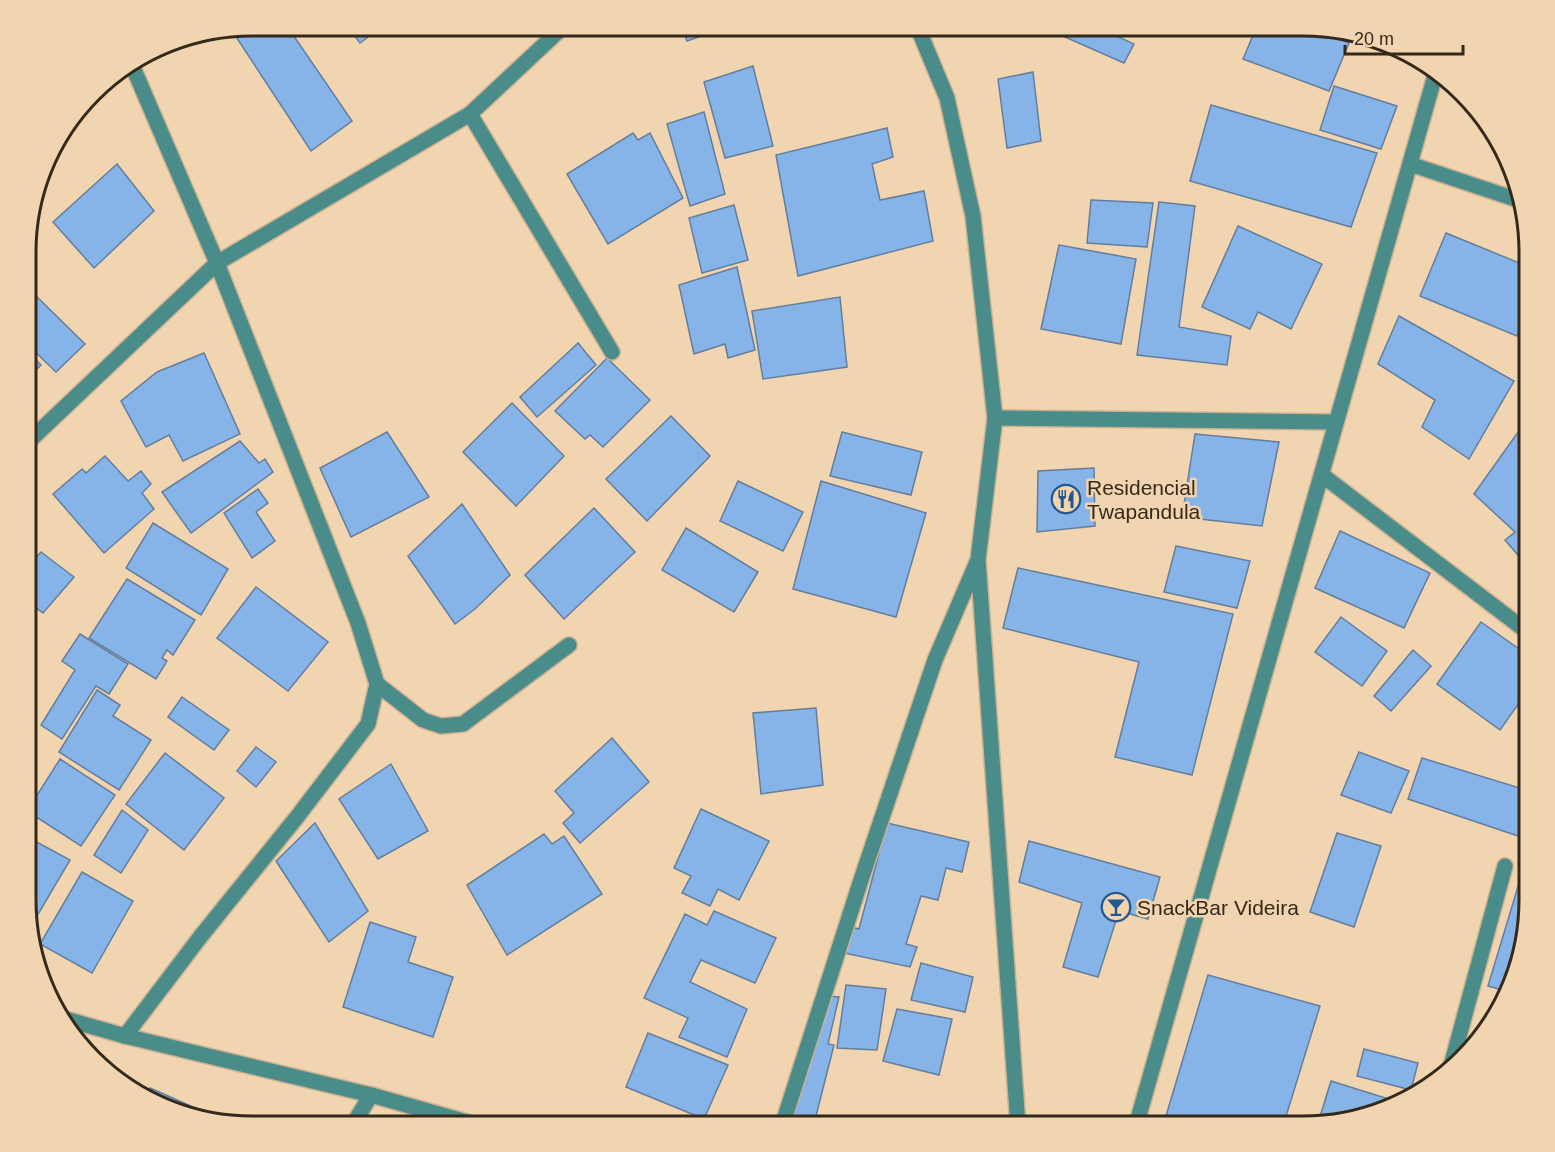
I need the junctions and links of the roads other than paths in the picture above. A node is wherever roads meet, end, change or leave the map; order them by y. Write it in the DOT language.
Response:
graph roads {
  1 [pos="553,36"];
  2 [pos="921,36"];
  3 [pos="134,71"];
  4 [pos="1434,81"];
  5 [pos="470,114"];
  6 [pos="1410,164"];
  7 [pos="1512,198"];
  8 [pos="217,263"];
  9 [pos="612,352"];
  10 [pos="995,418"];
  11 [pos="1336,422"];
  12 [pos="36,434"];
  13 [pos="1323,475"];
  14 [pos="978,560"];
  15 [pos="1519,625"];
  16 [pos="569,645"];
  17 [pos="377,684"];
  18 [pos="1505,866"];
  19 [pos="73,1021"];
  20 [pos="125,1036"];
  21 [pos="1454,1055"];
  22 [pos="370,1095"];
  23 [pos="358,1116"];
  24 [pos="445,1116"];
  25 [pos="785,1116"];
  26 [pos="1017,1116"];
  27 [pos="1139,1116"];
  1 -- 5 [label="street"];
  2 -- 10 [label="street"];
  3 -- 8 [label="street"];
  4 -- 6 [label="street"];
  5 -- 8 [label="street"];
  5 -- 9 [label="street"];
  6 -- 7 [label="street"];
  6 -- 11 [label="street"];
  8 -- 12 [label="street"];
  8 -- 17 [label="street"];
  10 -- 11 [label="street"];
  10 -- 14 [label="street"];
  11 -- 13 [label="street"];
  13 -- 15 [label="street"];
  13 -- 27 [label="street"];
  14 -- 25 [label="street"];
  14 -- 26 [label="street"];
  16 -- 17 [label="street"];
  17 -- 20 [label="street"];
  18 -- 21 [label="street"];
  19 -- 20 [label="street"];
  20 -- 22 [label="street"];
  22 -- 23 [label="street"];
  22 -- 24 [label="street"];
}
